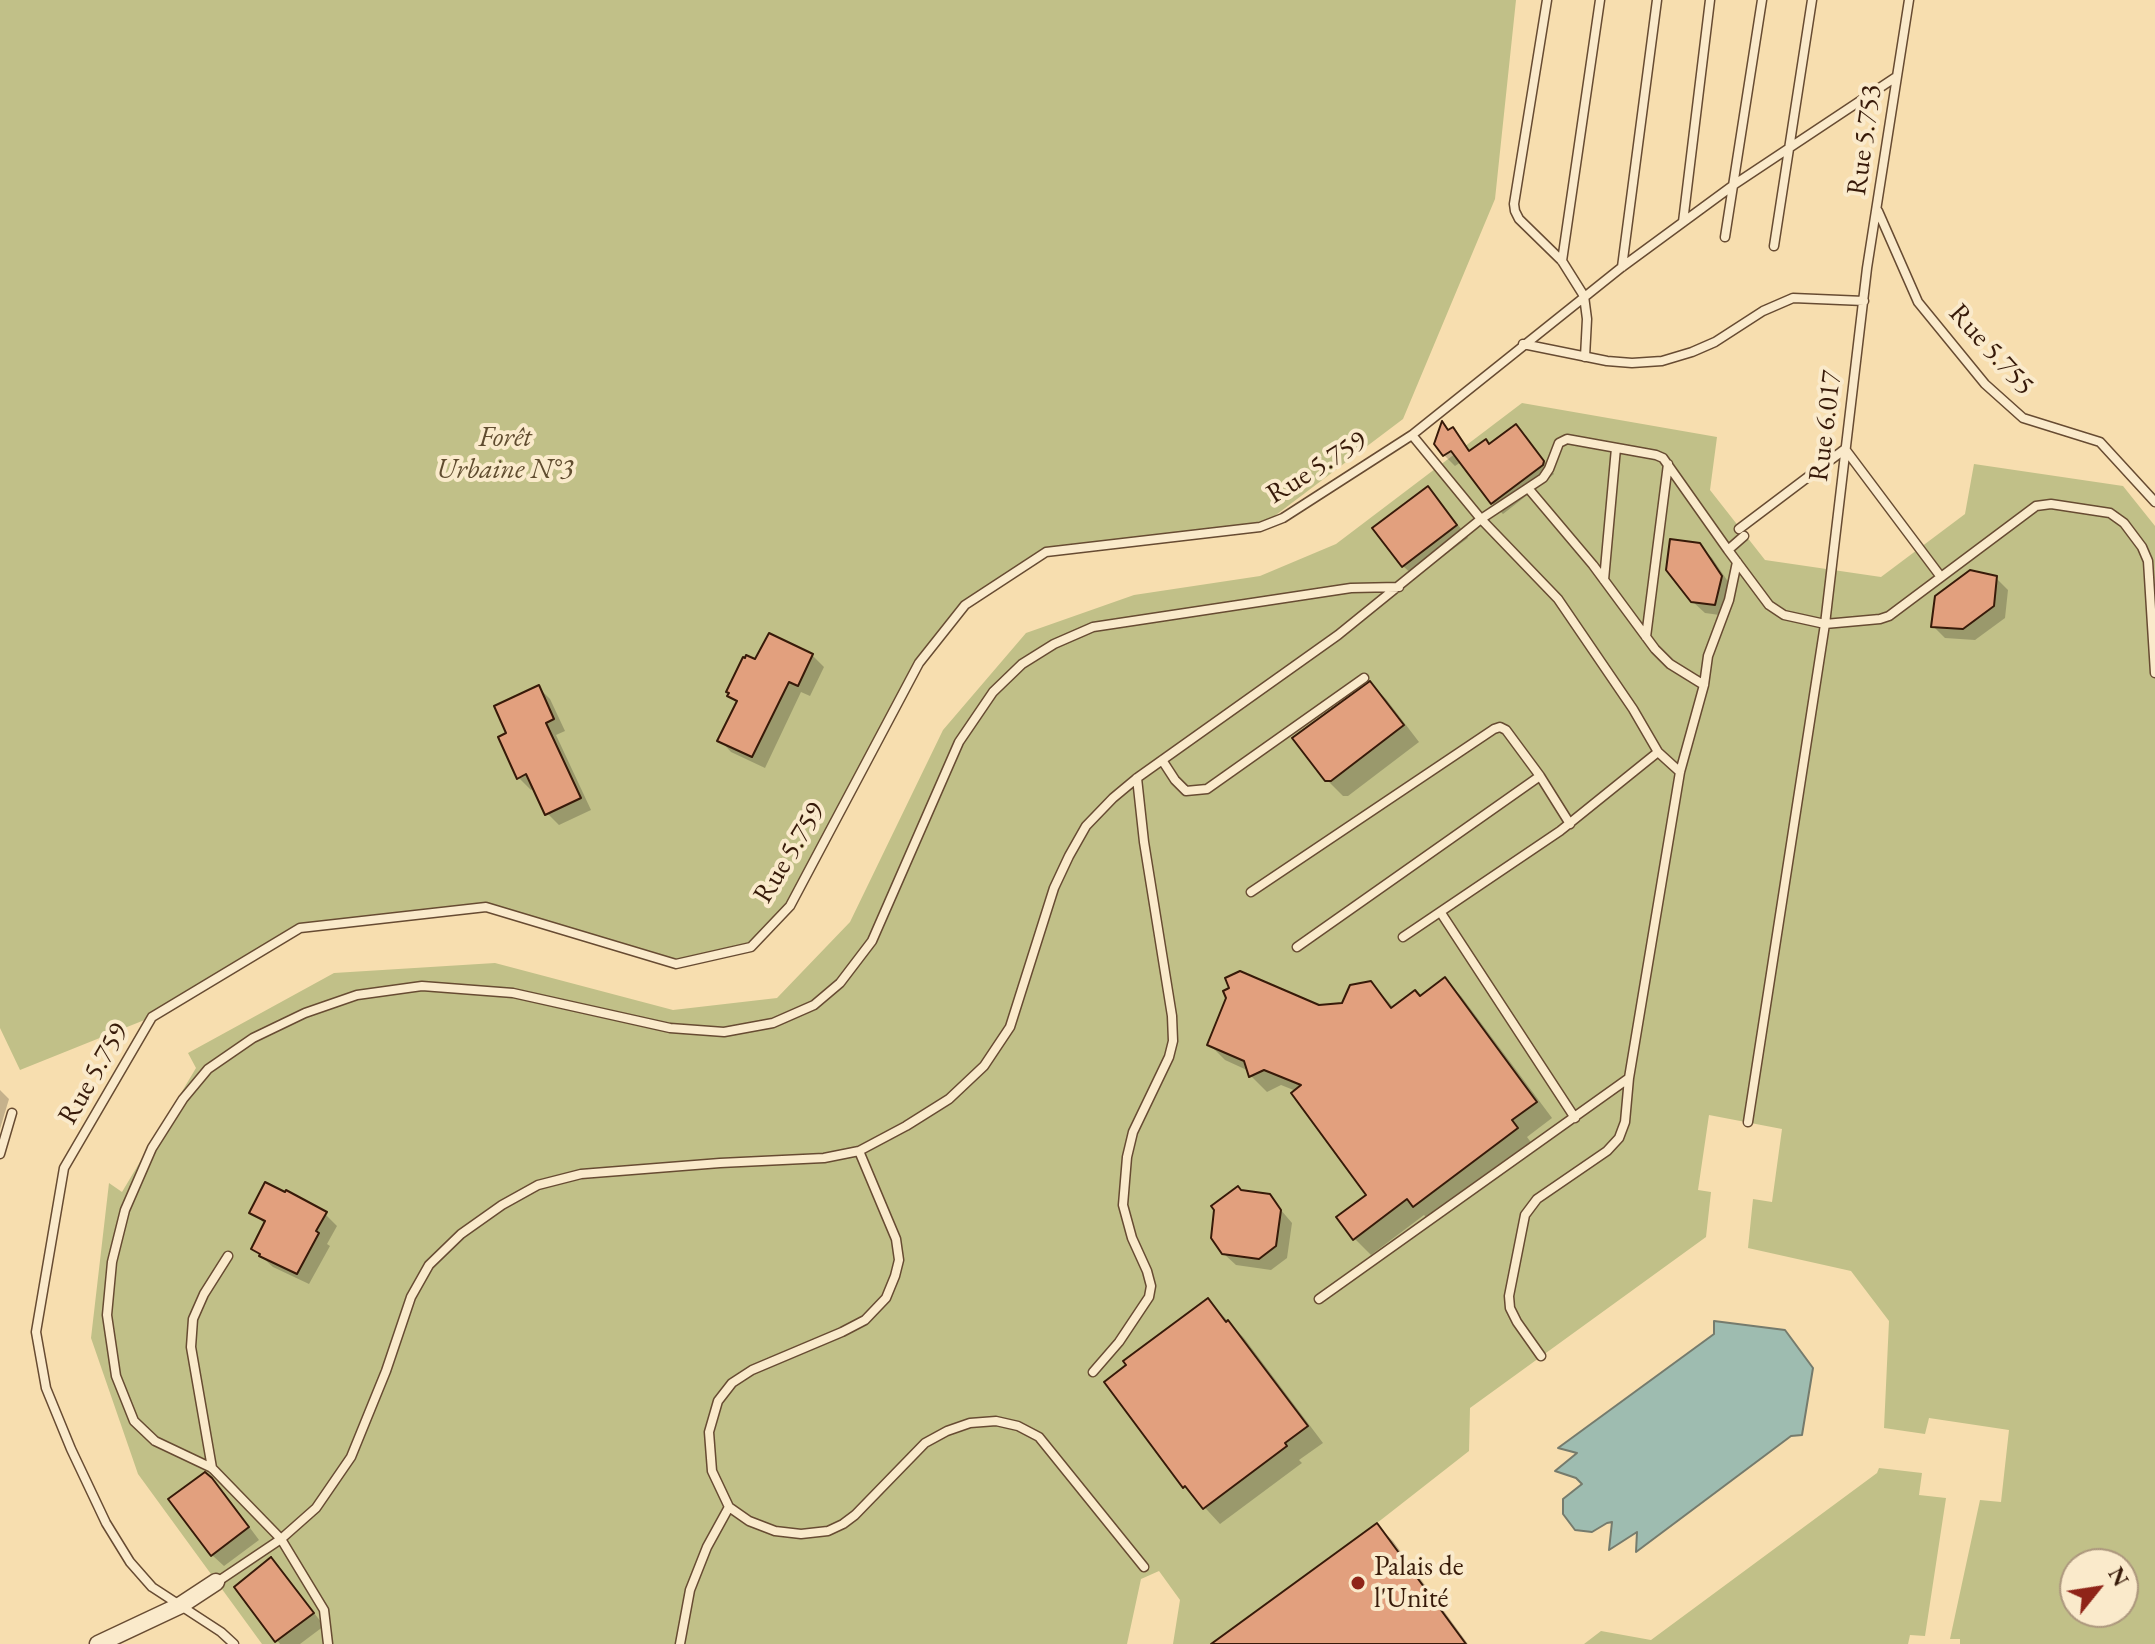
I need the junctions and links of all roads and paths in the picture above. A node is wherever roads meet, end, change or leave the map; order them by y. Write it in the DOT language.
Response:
graph roads {
  1 [pos="1547,0"];
  2 [pos="1600,0"];
  3 [pos="1657,0"];
  4 [pos="1710,0"];
  5 [pos="1762,0"];
  6 [pos="1812,0"];
  7 [pos="1909,0"];
  8 [pos="1896,77"];
  9 [pos="1789,147"];
  10 [pos="1735,184"];
  11 [pos="1878,210"];
  12 [pos="1683,222"];
  13 [pos="1725,237"];
  14 [pos="1774,246"];
  15 [pos="1562,261"];
  16 [pos="1622,267"];
  17 [pos="1865,287"];
  18 [pos="1584,296"];
  19 [pos="1864,301"];
  20 [pos="1523,344"];
  21 [pos="1585,357"];
  22 [pos="1412,435"];
  23 [pos="1616,448"];
  24 [pos="1845,449"];
  25 [pos="1668,463"];
  26 [pos="1528,488"];
  27 [pos="2155,502"];
  28 [pos="1481,519"];
  29 [pos="1728,550"];
  30 [pos="1737,562"];
  31 [pos="1941,577"];
  32 [pos="1604,580"];
  33 [pos="1399,587"];
  34 [pos="1825,624"];
  35 [pos="1646,638"];
  36 [pos="2155,673"];
  37 [pos="1364,678"];
  38 [pos="1704,685"];
  39 [pos="1658,752"];
  40 [pos="1162,760"];
  41 [pos="1680,772"];
  42 [pos="1540,776"];
  43 [pos="1137,778"];
  44 [pos="1570,824"];
  45 [pos="1251,892"];
  46 [pos="1441,913"];
  47 [pos="1403,937"];
  48 [pos="1297,947"];
  49 [pos="1629,1078"];
  50 [pos="12,1113"];
  51 [pos="1575,1118"];
  52 [pos="1748,1122"];
  53 [pos="859,1151"];
  54 [pos="0,1154"];
  55 [pos="228,1256"];
  56 [pos="1319,1299"];
  57 [pos="1541,1356"];
  58 [pos="1093,1372"];
  59 [pos="212,1468"];
  60 [pos="729,1507"];
  61 [pos="281,1539"];
  62 [pos="1144,1567"];
  63 [pos="216,1582"];
  64 [pos="181,1605"];
  65 [pos="98,1644"];
  66 [pos="234,1644"];
  67 [pos="328,1644"];
  68 [pos="680,1644"];
  1 -- 15 [label="lane"];
  2 -- 15 [label="lane"];
  3 -- 16 [label="lane"];
  4 -- 12 [label="lane"];
  5 -- 10 [label="lane"];
  6 -- 9 [label="lane"];
  7 -- 8 [label="lane, Rue 5.753"];
  8 -- 9 [label="lane, Rue 5.759"];
  8 -- 11 [label="lane, Rue 5.753"];
  9 -- 10 [label="lane, Rue 5.759"];
  9 -- 14 [label="lane"];
  10 -- 12 [label="lane, Rue 5.759"];
  10 -- 13 [label="lane"];
  11 -- 17 [label="lane, Rue 5.753"];
  11 -- 27 [label="lane, Rue 5.755"];
  12 -- 16 [label="lane, Rue 5.759"];
  15 -- 18 [label="lane"];
  16 -- 18 [label="lane, Rue 5.759"];
  17 -- 19 [label="lane, Rue 6.017"];
  18 -- 20 [label="lane, Rue 5.759"];
  18 -- 21 [label="lane"];
  19 -- 21 [label="lane"];
  19 -- 24 [label="lane, Rue 6.017"];
  20 -- 21 [label="lane"];
  20 -- 22 [label="lane, Rue 5.759"];
  22 -- 28 [label="lane"];
  22 -- 64 [label="lane, Rue 5.759"];
  23 -- 25 [label="lane"];
  23 -- 26 [label="lane"];
  23 -- 32 [label="lane"];
  24 -- 29 [label="lane"];
  24 -- 31 [label="lane"];
  24 -- 34 [label="lane, Rue 6.017"];
  25 -- 29 [label="lane"];
  25 -- 35 [label="lane"];
  26 -- 28 [label="lane"];
  26 -- 32 [label="lane"];
  28 -- 33 [label="lane"];
  28 -- 39 [label="lane"];
  29 -- 30 [label="lane"];
  30 -- 34 [label="lane"];
  30 -- 38 [label="lane"];
  31 -- 34 [label="lane"];
  31 -- 36 [label="lane"];
  32 -- 35 [label="lane"];
  33 -- 40 [label="lane"];
  33 -- 59 [label="lane"];
  34 -- 52 [label="lane, Rue 6.017"];
  35 -- 38 [label="lane"];
  37 -- 40 [label="lane"];
  38 -- 41 [label="lane"];
  39 -- 41 [label="lane"];
  39 -- 44 [label="lane"];
  40 -- 43 [label="lane"];
  41 -- 49 [label="lane"];
  42 -- 44 [label="lane"];
  42 -- 45 [label="lane"];
  42 -- 48 [label="lane"];
  43 -- 53 [label="lane"];
  43 -- 58 [label="lane"];
  44 -- 46 [label="lane"];
  46 -- 47 [label="lane"];
  46 -- 51 [label="lane"];
  49 -- 51 [label="lane"];
  49 -- 57 [label="lane"];
  50 -- 54 [label="lane"];
  51 -- 56 [label="lane"];
  53 -- 60 [label="lane"];
  53 -- 61 [label="lane"];
  55 -- 59 [label="lane"];
  59 -- 61 [label="lane"];
  60 -- 62 [label="lane"];
  60 -- 68 [label="lane"];
  61 -- 63 [label="lane"];
  61 -- 67 [label="lane"];
  63 -- 64 [label="street"];
  64 -- 65 [label="street"];
  64 -- 66 [label="lane"];
}
